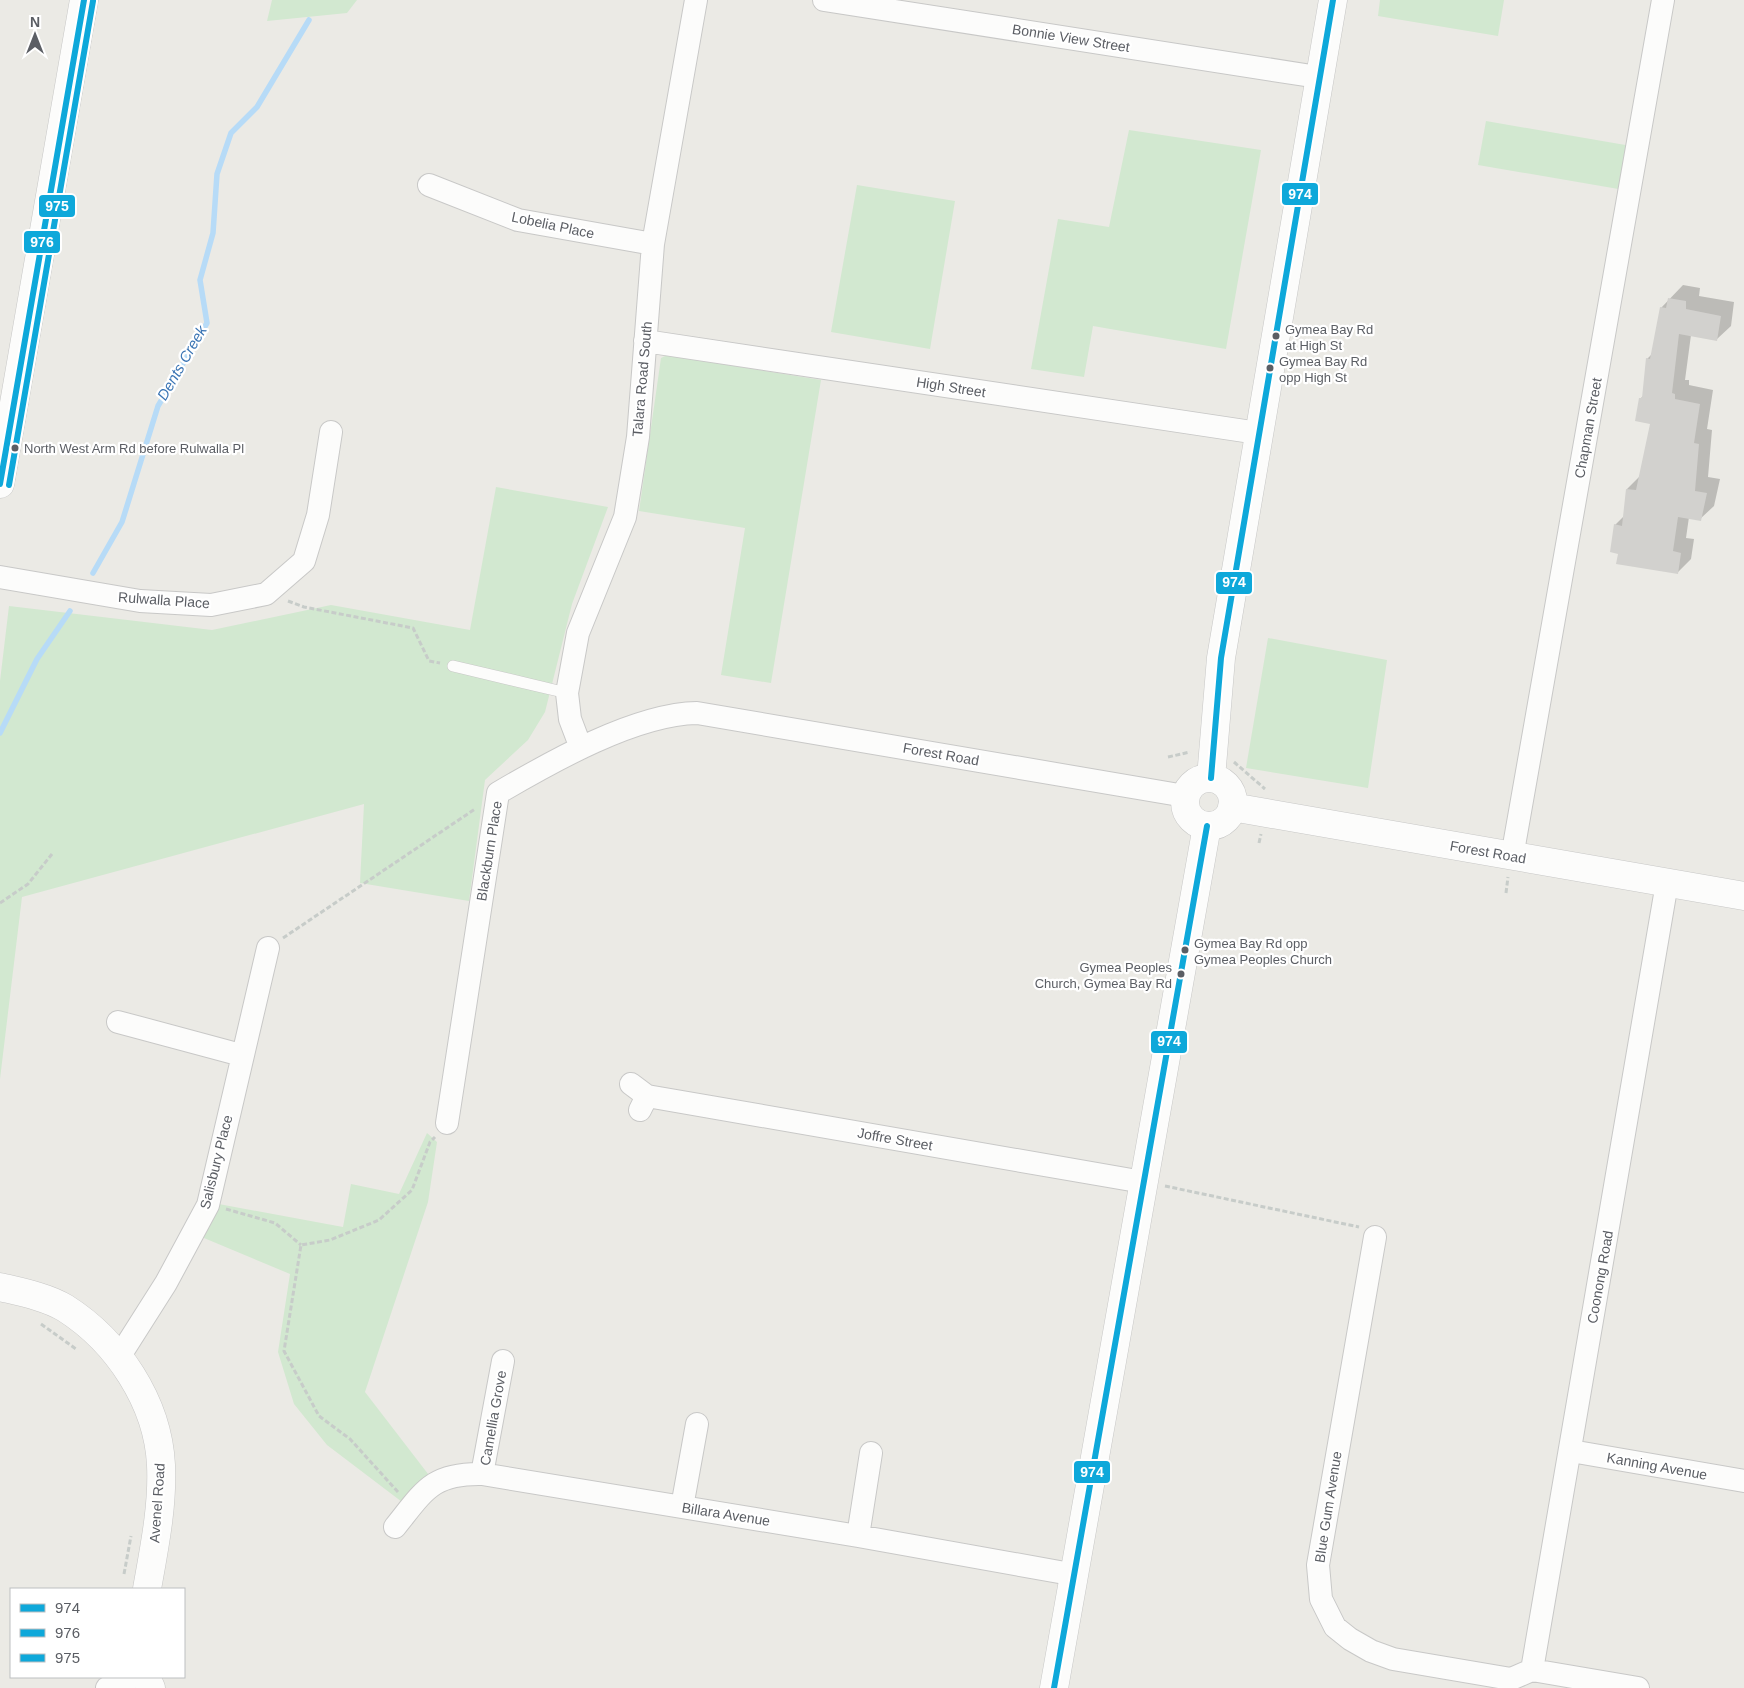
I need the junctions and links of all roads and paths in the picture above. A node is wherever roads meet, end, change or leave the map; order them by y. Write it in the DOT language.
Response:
graph roads {
  1 [pos="84,0"];
  2 [pos="696,0"];
  3 [pos="824,0"];
  4 [pos="1333,0"];
  5 [pos="1664,0"];
  6 [pos="1318,77"];
  7 [pos="428,186"];
  8 [pos="653,244"];
  9 [pos="645,341"];
  10 [pos="331,432"];
  11 [pos="1258,434"];
  12 [pos="0,484"];
  13 [pos="0,577"];
  14 [pos="266,594"];
  15 [pos="453,666"];
  16 [pos="567,693"];
  17 [pos="698,713"];
  18 [pos="582,748"];
  19 [pos="1242,768"];
  20 [pos="1211,778"];
  21 [pos="498,793"];
  22 [pos="1186,796"];
  23 [pos="1268,796"];
  24 [pos="1232,807"];
  25 [pos="1207,826"];
  26 [pos="1261,833"];
  27 [pos="1259,843"];
  28 [pos="52,854"];
  29 [pos="1512,857"];
  30 [pos="1667,884"];
  31 [pos="1744,896"];
  32 [pos="0,902"];
  33 [pos="268,948"];
  34 [pos="118,1022"];
  35 [pos="242,1055"];
  36 [pos="639,1097"];
  37 [pos="447,1124"];
  38 [pos="1143,1182"];
  39 [pos="208,1205"];
  40 [pos="1375,1237"];
  41 [pos="300,1245"];
  42 [pos="0,1287"];
  43 [pos="37,1321"];
  44 [pos="80,1351"];
  45 [pos="119,1358"];
  46 [pos="503,1361"];
  47 [pos="697,1424"];
  48 [pos="1571,1451"];
  49 [pos="871,1453"];
  50 [pos="482,1474"];
  51 [pos="1744,1481"];
  52 [pos="392,1486"];
  53 [pos="682,1507"];
  54 [pos="133,1527"];
  55 [pos="395,1527"];
  56 [pos="858,1536"];
  57 [pos="1076,1575"];
  58 [pos="135,1584"];
  59 [pos="1532,1670"];
  60 [pos="131,1678"];
  61 [pos="107,1688"];
  62 [pos="1054,1688"];
  63 [pos="1638,1688"];
  1 -- 12 [label="street"];
  2 -- 8 [label="street, Talara Road South"];
  3 -- 6 [label="street, Bonnie View Street"];
  4 -- 6 [label="street"];
  5 -- 29 [label="street, Chapman Street"];
  6 -- 11 [label="street"];
  7 -- 8 [label="street, Lobelia Place"];
  8 -- 9 [label="street, Talara Road South"];
  9 -- 11 [label="street, High Street"];
  9 -- 16 [label="street, Talara Road South"];
  10 -- 14 [label="street, Rulwalla Place"];
  11 -- 20 [label="street"];
  13 -- 14 [label="street, Rulwalla Place"];
  14 -- 15 [label="path"];
  15 -- 16 [label="lane"];
  16 -- 18 [label="street, Talara Road South"];
  17 -- 18 [label="street, Blackburn Place"];
  17 -- 22 [label="street, Forest Road"];
  18 -- 21 [label="street, Blackburn Place"];
  19 -- 23 [label="path"];
  20 -- 22 [label="street"];
  20 -- 24 [label="street"];
  21 -- 33 [label="path"];
  21 -- 37 [label="street, Blackburn Place"];
  22 -- 25 [label="street"];
  24 -- 25 [label="street"];
  24 -- 29 [label="street, Forest Road"];
  25 -- 38 [label="street"];
  26 -- 27 [label="path"];
  28 -- 32 [label="path"];
  29 -- 30 [label="street, Forest Road"];
  30 -- 31 [label="street, Forest Road"];
  30 -- 48 [label="street, Coonong Road"];
  33 -- 35 [label="street, Salisbury Place"];
  34 -- 35 [label="street"];
  35 -- 39 [label="street, Salisbury Place"];
  36 -- 38 [label="street, Joffre Street"];
  37 -- 41 [label="path"];
  38 -- 40 [label="path"];
  38 -- 57 [label="street"];
  39 -- 41 [label="path"];
  39 -- 45 [label="street, Salisbury Place"];
  40 -- 59 [label="street, Blue Gum Avenue"];
  41 -- 52 [label="path"];
  42 -- 45 [label="street, Avenel Road"];
  43 -- 44 [label="path"];
  45 -- 58 [label="street, Avenel Road"];
  46 -- 50 [label="street, Camellia Grove"];
  47 -- 53 [label="street"];
  48 -- 51 [label="street, Kanning Avenue"];
  48 -- 59 [label="street, Coonong Road"];
  49 -- 56 [label="street"];
  50 -- 53 [label="street, Billara Avenue"];
  50 -- 55 [label="street, Billara Avenue"];
  53 -- 56 [label="street, Billara Avenue"];
  54 -- 58 [label="path"];
  56 -- 57 [label="street, Billara Avenue"];
  57 -- 62 [label="street"];
  59 -- 63 [label="street"];
  60 -- 61 [label="street"];
}
